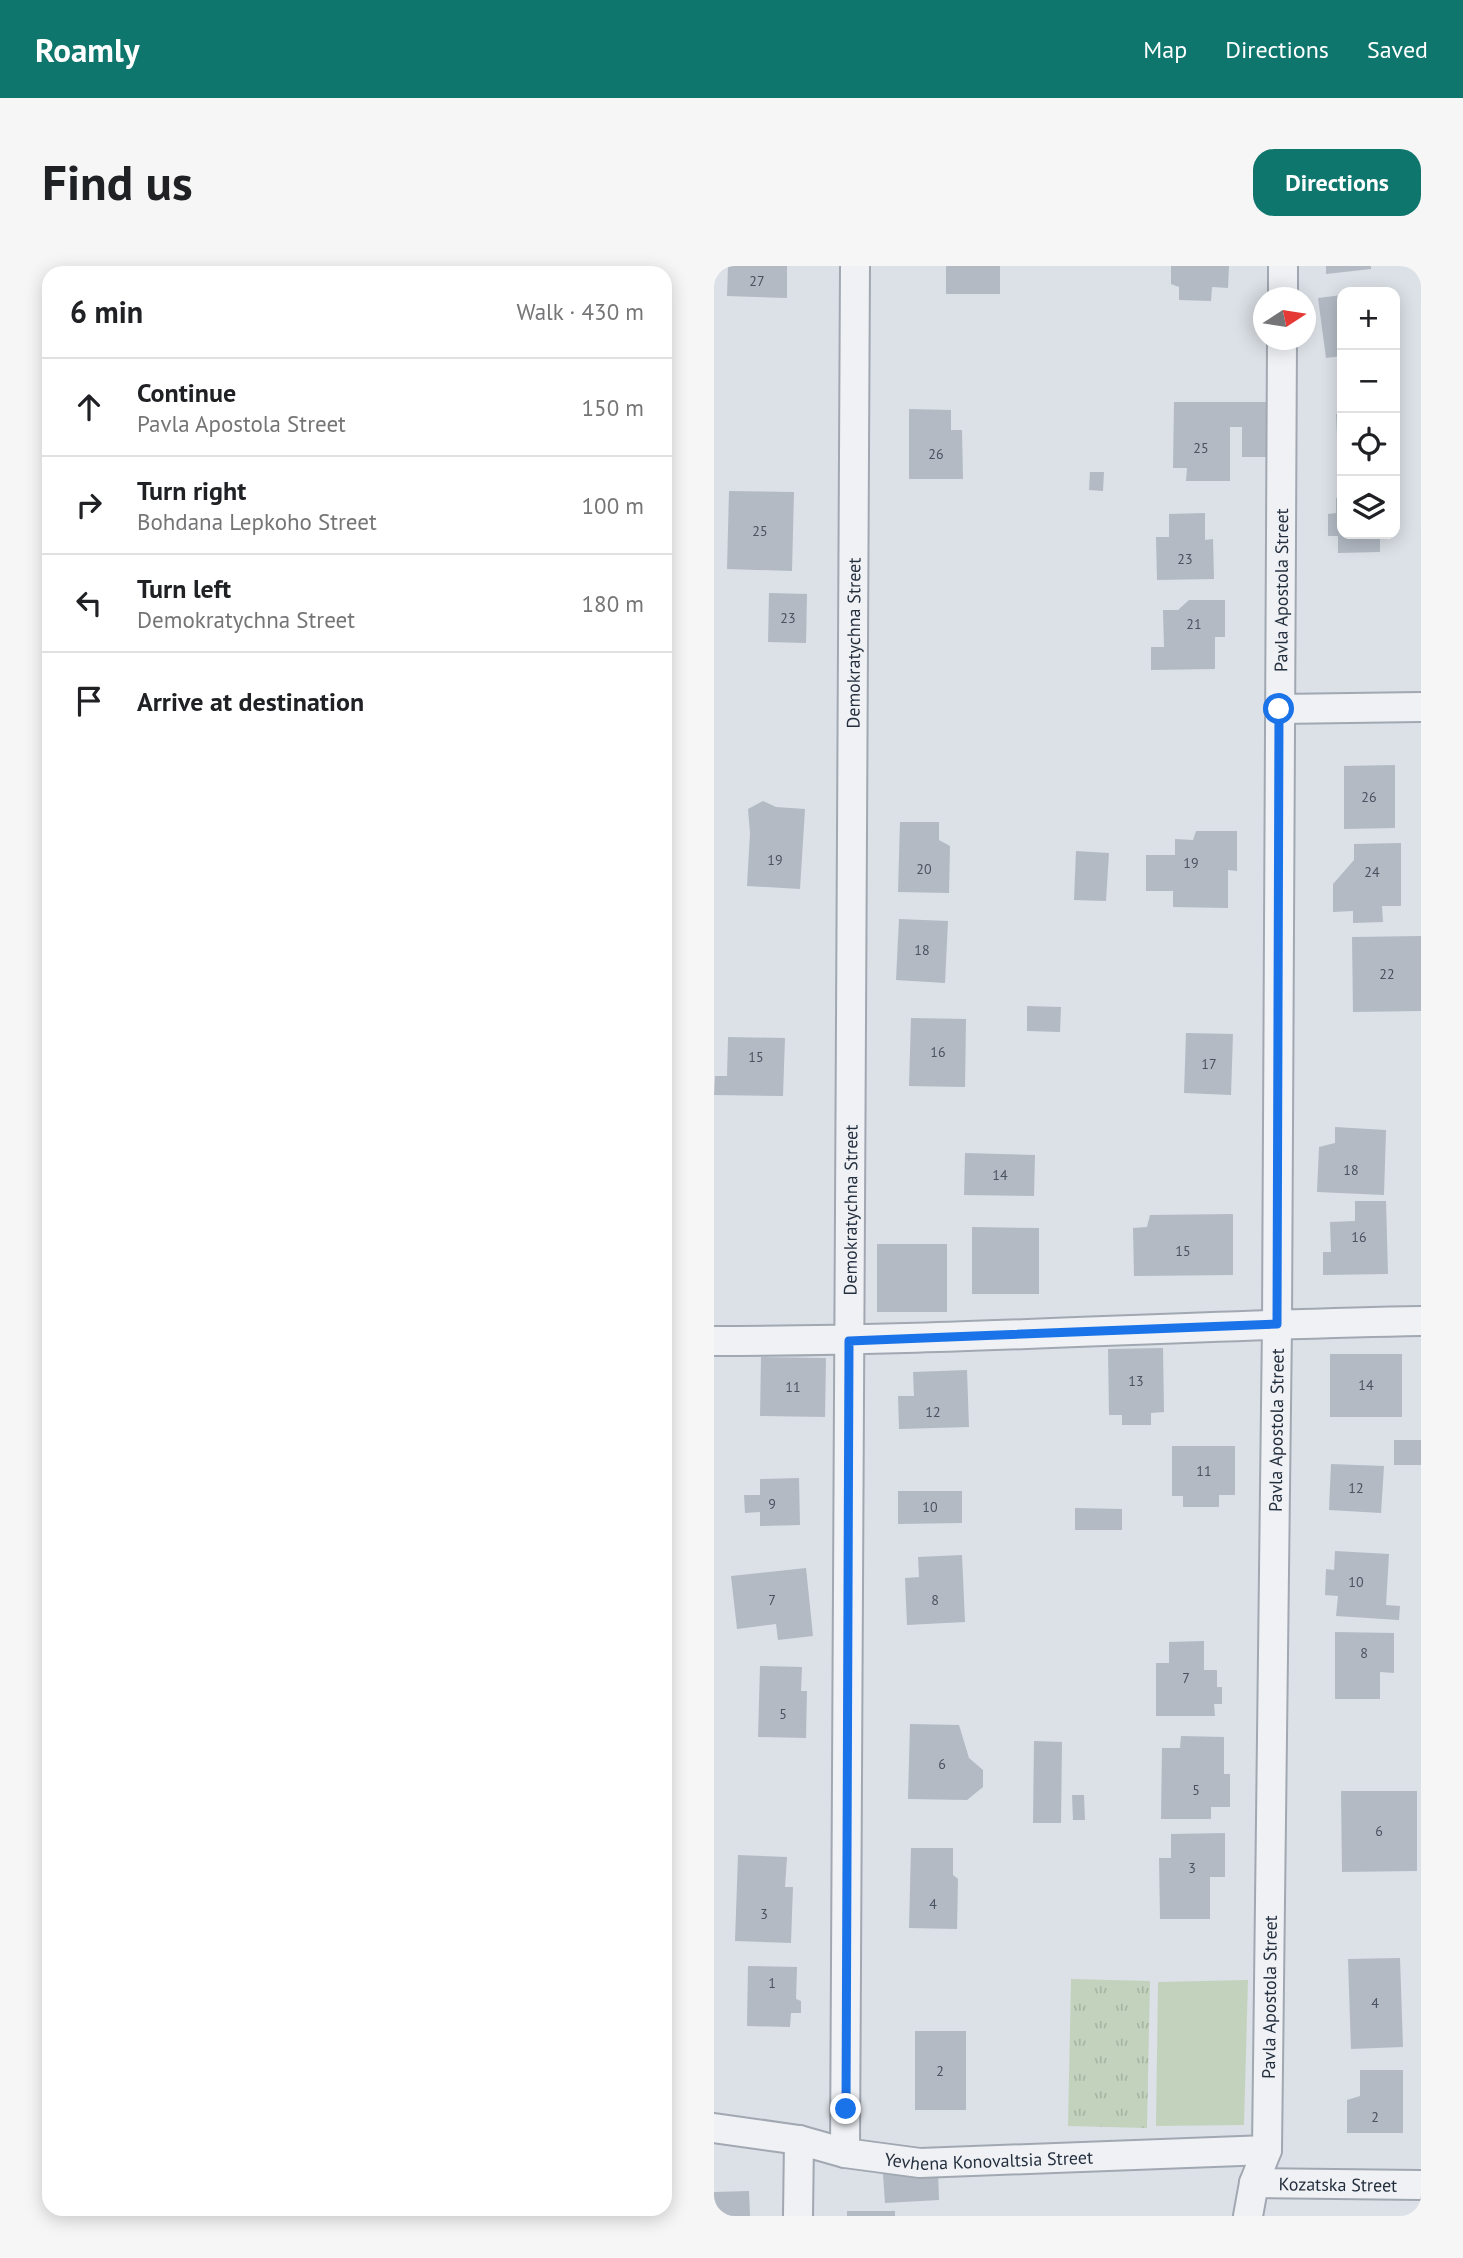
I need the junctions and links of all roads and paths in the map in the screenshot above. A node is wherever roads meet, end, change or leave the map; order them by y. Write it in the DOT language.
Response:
graph roads {
  1 [pos="855,266"];
  2 [pos="1283,266"];
  3 [pos="1283,287"];
  4 [pos="1282,350"];
  5 [pos="1421,706"];
  6 [pos="1279,709"];
  7 [pos="1421,1321"];
  8 [pos="1277,1324"];
  9 [pos="714,1341"];
  10 [pos="849,1341"];
  11 [pos="714,2128"];
  12 [pos="799,2140"];
  13 [pos="1267,2150"];
  14 [pos="845,2153"];
  15 [pos="1254,2183"];
  16 [pos="1421,2185"];
  17 [pos="799,2216"];
  18 [pos="1248,2216"];
  1 -- 10 [label="street, Demokratychna Street"];
  2 -- 3 [label="street"];
  4 -- 6 [label="street, Pavla Apostola Street"];
  5 -- 6 [label="street"];
  6 -- 8 [label="street, Pavla Apostola Street"];
  7 -- 8 [label="street"];
  8 -- 10 [label="street"];
  8 -- 13 [label="street, Pavla Apostola Street"];
  9 -- 10 [label="street"];
  10 -- 14 [label="street, Demokratychna Street"];
  11 -- 12 [label="street, Yevhena Konovaltsia Street"];
  12 -- 14 [label="street, Yevhena Konovaltsia Street"];
  12 -- 17 [label="street"];
  13 -- 14 [label="street, Yevhena Konovaltsia Street"];
  13 -- 15 [label="street, Pavla Apostola Street"];
  15 -- 16 [label="street, Kozatska Street"];
  15 -- 18 [label="street, Pavla Apostola Street"];
}
